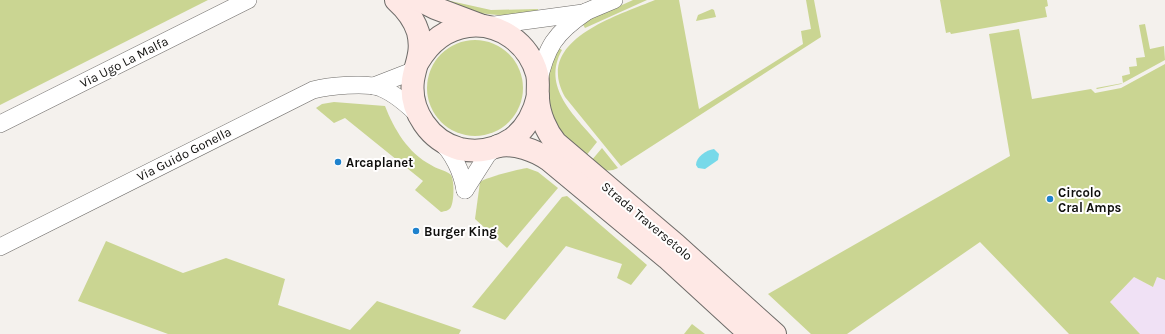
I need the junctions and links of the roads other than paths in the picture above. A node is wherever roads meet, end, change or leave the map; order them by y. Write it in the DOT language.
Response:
graph roads {
  1 [pos="248,0"];
  2 [pos="396,0"];
  3 [pos="420,0"];
  4 [pos="614,0"];
  5 [pos="588,11"];
  6 [pos="485,26"];
  7 [pos="418,62"];
  8 [pos="374,86"];
  9 [pos="538,91"];
  10 [pos="420,117"];
  11 [pos="0,124"];
  12 [pos="438,138"];
  13 [pos="498,146"];
  14 [pos="0,247"];
  15 [pos="750,334"];
  16 [pos="775,334"];
  1 -- 11 [label="street, Via Ugo La Malfa"];
  2 -- 7 [label="main road, Strada Traversetolo"];
  3 -- 6 [label="main road, Strada Traversetolo"];
  4 -- 5 [label="street"];
  5 -- 6 [label="street"];
  5 -- 9 [label="street"];
  6 -- 7 [label="main road, Strada Traversetolo"];
  6 -- 9 [label="main road, Strada Traversetolo"];
  7 -- 8 [label="street, Via Guido Gonella"];
  7 -- 10 [label="main road, Strada Traversetolo"];
  8 -- 10 [label="street, Via Guido Gonella"];
  8 -- 14 [label="street, Via Guido Gonella"];
  9 -- 13 [label="main road, Strada Traversetolo"];
  9 -- 16 [label="main road, Strada Traversetolo"];
  10 -- 12 [label="main road, Strada Traversetolo"];
  12 -- 13 [label="main road, Strada Traversetolo"];
  12 -- 13 [label="street"];
  13 -- 15 [label="main road, Strada Traversetolo"];
}
